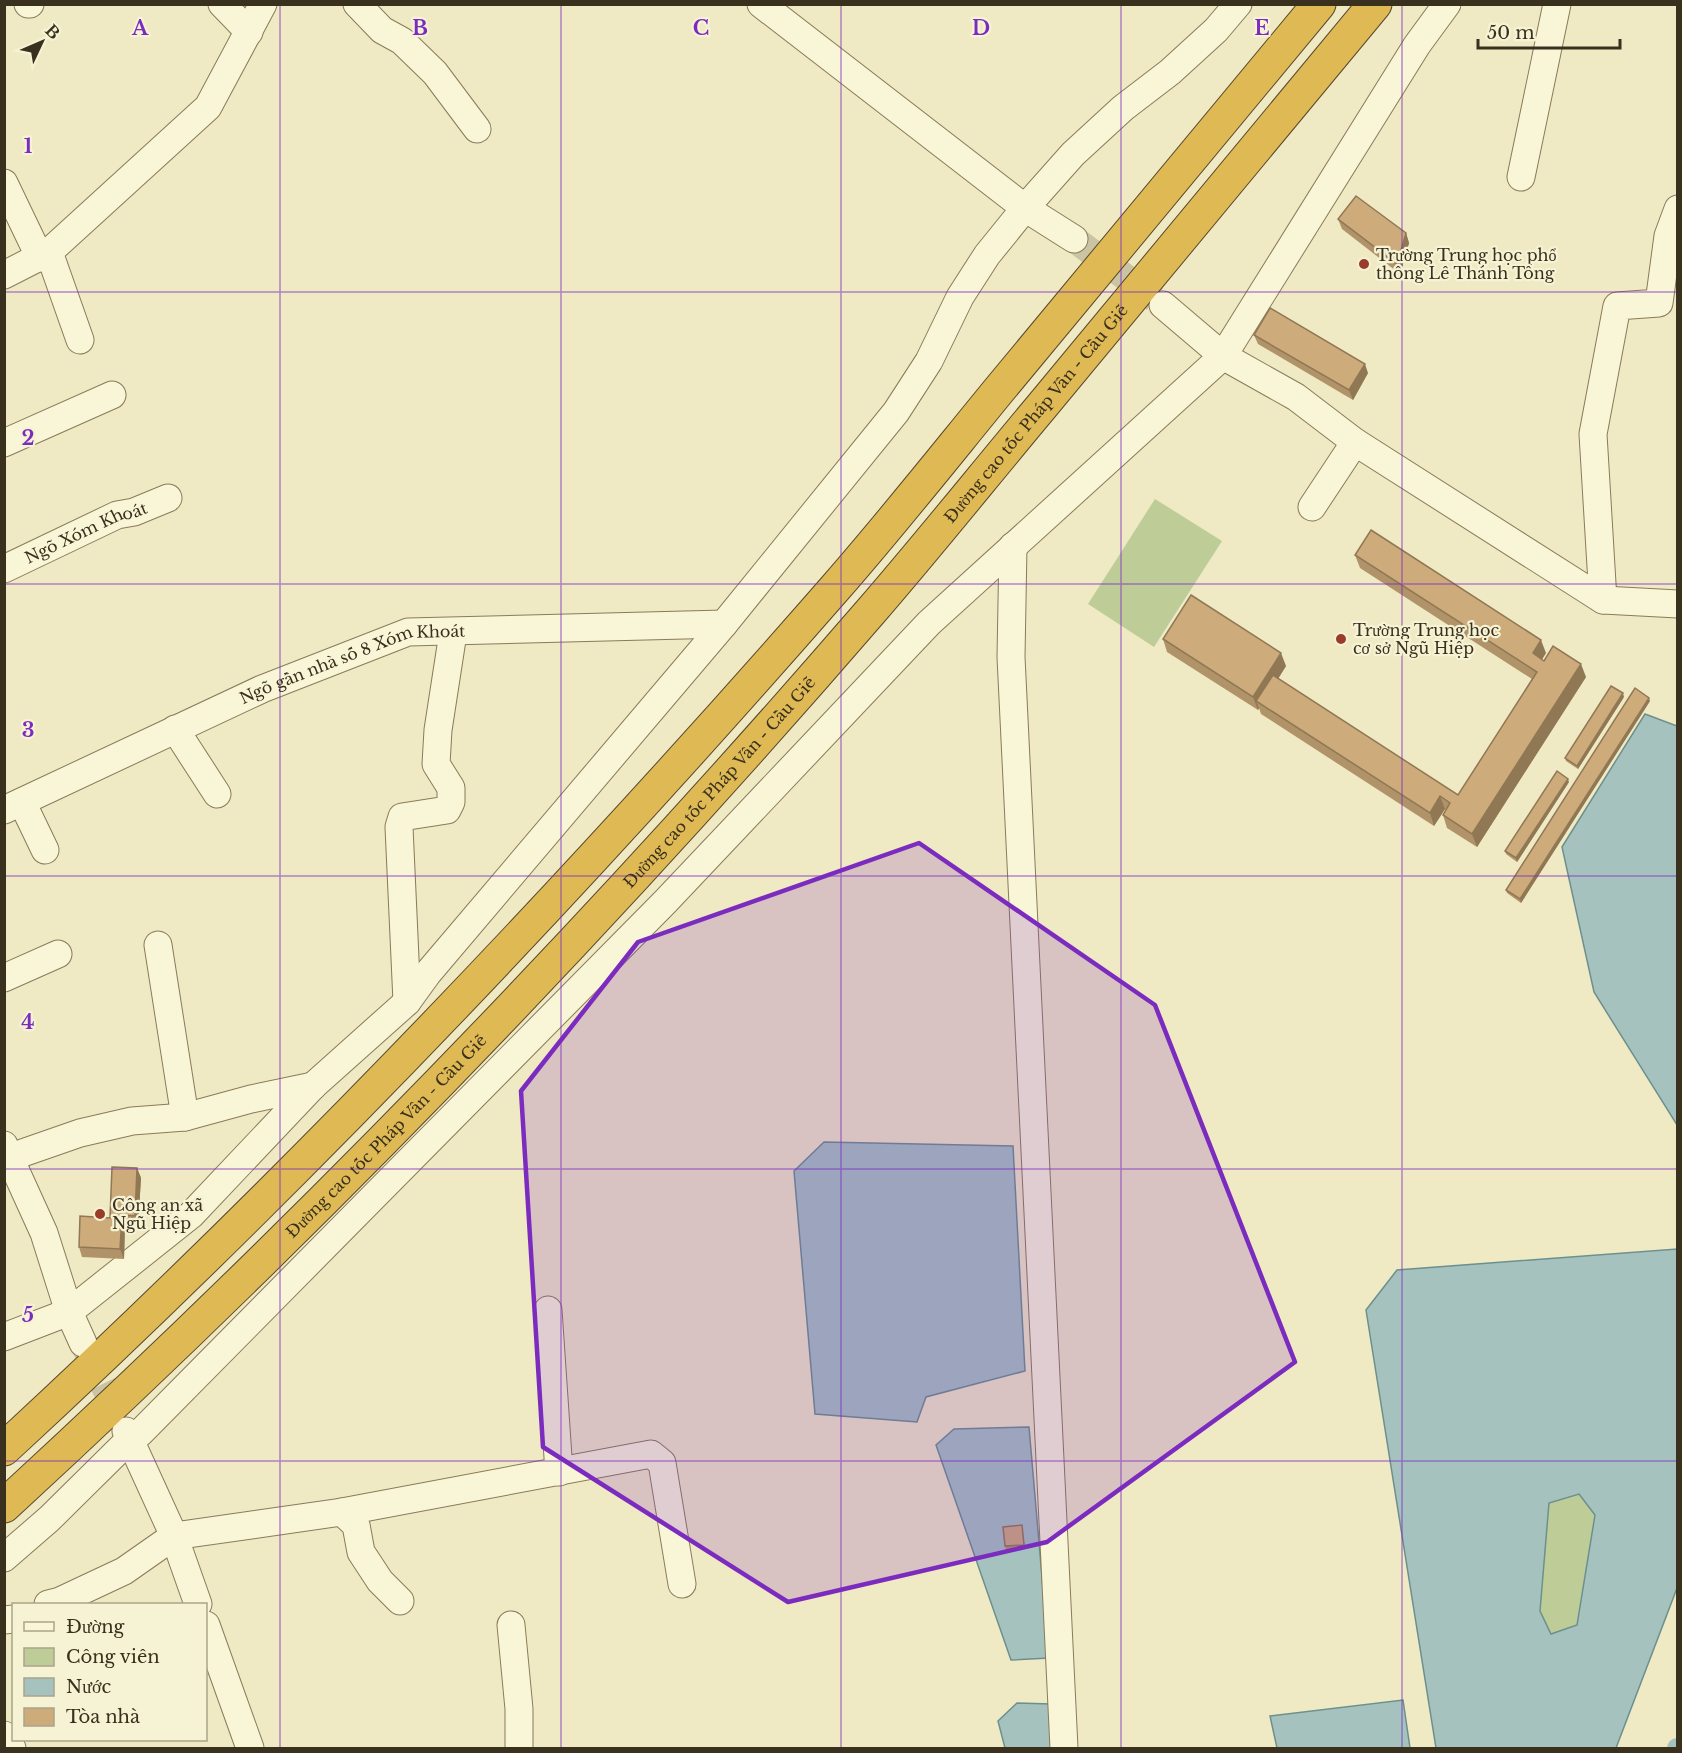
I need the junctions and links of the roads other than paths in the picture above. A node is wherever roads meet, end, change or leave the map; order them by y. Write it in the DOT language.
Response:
graph roads {
  1 [pos="222,4"];
  2 [pos="264,4"];
  3 [pos="357,4"];
  4 [pos="761,4"];
  5 [pos="1238,4"];
  6 [pos="1319,4"];
  7 [pos="1375,4"];
  8 [pos="1447,4"];
  9 [pos="1557,4"];
  10 [pos="249,32"];
  11 [pos="477,129"];
  12 [pos="1521,177"];
  13 [pos="4,183"];
  14 [pos="1025,208"];
  15 [pos="1677,209"];
  16 [pos="1074,239"];
  17 [pos="44,255"];
  18 [pos="4,275"];
  19 [pos="1163,305"];
  20 [pos="80,340"];
  21 [pos="1223,356"];
  22 [pos="112,395"];
  23 [pos="1354,442"];
  24 [pos="4,443"];
  25 [pos="168,498"];
  26 [pos="1312,507"];
  27 [pos="1013,546"];
  28 [pos="4,568"];
  29 [pos="1603,600"];
  30 [pos="1677,604"];
  31 [pos="724,624"];
  32 [pos="453,633"];
  33 [pos="175,729"];
  34 [pos="217,794"];
  35 [pos="13,806"];
  36 [pos="45,850"];
  37 [pos="158,945"];
  38 [pos="58,954"];
  39 [pos="4,978"];
  40 [pos="407,1002"];
  41 [pos="313,1086"];
  42 [pos="185,1117"];
  43 [pos="8,1151"];
  44 [pos="548,1310"];
  45 [pos="69,1312"];
  46 [pos="4,1337"];
  47 [pos="83,1343"];
  48 [pos="128,1435"];
  49 [pos="4,1449"];
  50 [pos="559,1472"];
  51 [pos="4,1506"];
  52 [pos="342,1512"];
  53 [pos="174,1536"];
  54 [pos="4,1558"];
  55 [pos="682,1584"];
  56 [pos="400,1601"];
  57 [pos="52,1603"];
  58 [pos="197,1603"];
  59 [pos="511,1625"];
  60 [pos="207,1628"];
  61 [pos="4,1735"];
  62 [pos="12,1749"];
  63 [pos="250,1749"];
  64 [pos="519,1749"];
  65 [pos="1064,1749"];
  1 -- 10 [label="street"];
  2 -- 10 [label="street"];
  3 -- 11 [label="street"];
  4 -- 14 [label="street"];
  5 -- 14 [label="street"];
  6 -- 49 [label="highway"];
  7 -- 51 [label="highway, Đường cao tốc Pháp Vân - Cầu Giẽ"];
  8 -- 21 [label="street"];
  9 -- 12 [label="street"];
  10 -- 17 [label="street"];
  13 -- 17 [label="street"];
  14 -- 16 [label="street"];
  14 -- 31 [label="street"];
  15 -- 29 [label="street"];
  17 -- 18 [label="street"];
  17 -- 20 [label="street"];
  19 -- 21 [label="street"];
  21 -- 23 [label="street"];
  21 -- 27 [label="street"];
  22 -- 24 [label="street"];
  23 -- 26 [label="street"];
  23 -- 29 [label="street"];
  25 -- 28 [label="street, Ngõ Xóm Khoát"];
  27 -- 48 [label="street"];
  27 -- 65 [label="street"];
  29 -- 30 [label="street"];
  31 -- 32 [label="street, Ngõ gần nhà số 8 Xóm Khoát"];
  31 -- 40 [label="street"];
  32 -- 33 [label="street, Ngõ gần nhà số 8 Xóm Khoát"];
  32 -- 40 [label="street"];
  33 -- 34 [label="street"];
  33 -- 35 [label="street, Ngõ gần nhà số 8 Xóm Khoát"];
  35 -- 36 [label="street"];
  37 -- 42 [label="street"];
  38 -- 39 [label="street"];
  40 -- 41 [label="street"];
  41 -- 42 [label="street"];
  41 -- 45 [label="street"];
  42 -- 43 [label="street"];
  43 -- 45 [label="street"];
  44 -- 50 [label="street"];
  45 -- 46 [label="street"];
  45 -- 47 [label="street"];
  48 -- 53 [label="street"];
  48 -- 54 [label="street"];
  50 -- 52 [label="street"];
  50 -- 55 [label="street"];
  52 -- 53 [label="street"];
  52 -- 56 [label="street"];
  53 -- 57 [label="street"];
  53 -- 58 [label="street"];
  59 -- 64 [label="street"];
  60 -- 63 [label="street"];
  61 -- 62 [label="street"];
}
